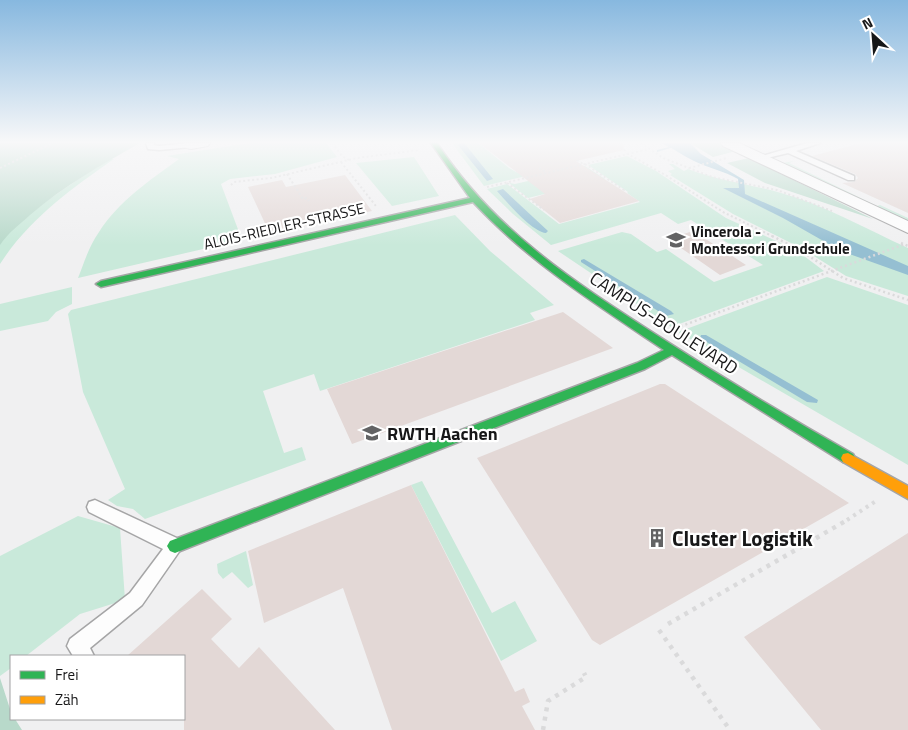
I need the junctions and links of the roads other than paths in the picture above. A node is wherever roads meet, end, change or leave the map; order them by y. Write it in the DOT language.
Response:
graph roads {
  1 [pos="458,177"];
  2 [pos="800,177"];
  3 [pos="470,195"];
  4 [pos="908,228"];
  5 [pos="101,284"];
  6 [pos="672,351"];
  7 [pos="908,493"];
  8 [pos="95,507"];
  9 [pos="175,546"];
  10 [pos="83,655"];
  1 -- 3 [label="street, CAMPUS-BOULEVARD"];
  2 -- 4 [label="street"];
  3 -- 5 [label="street, ALOIS-RIEDLER-STRASSE"];
  3 -- 6 [label="street, CAMPUS-BOULEVARD"];
  6 -- 7 [label="street, CAMPUS-BOULEVARD"];
  6 -- 9 [label="street"];
  8 -- 9 [label="lane"];
  9 -- 10 [label="lane"];
}
